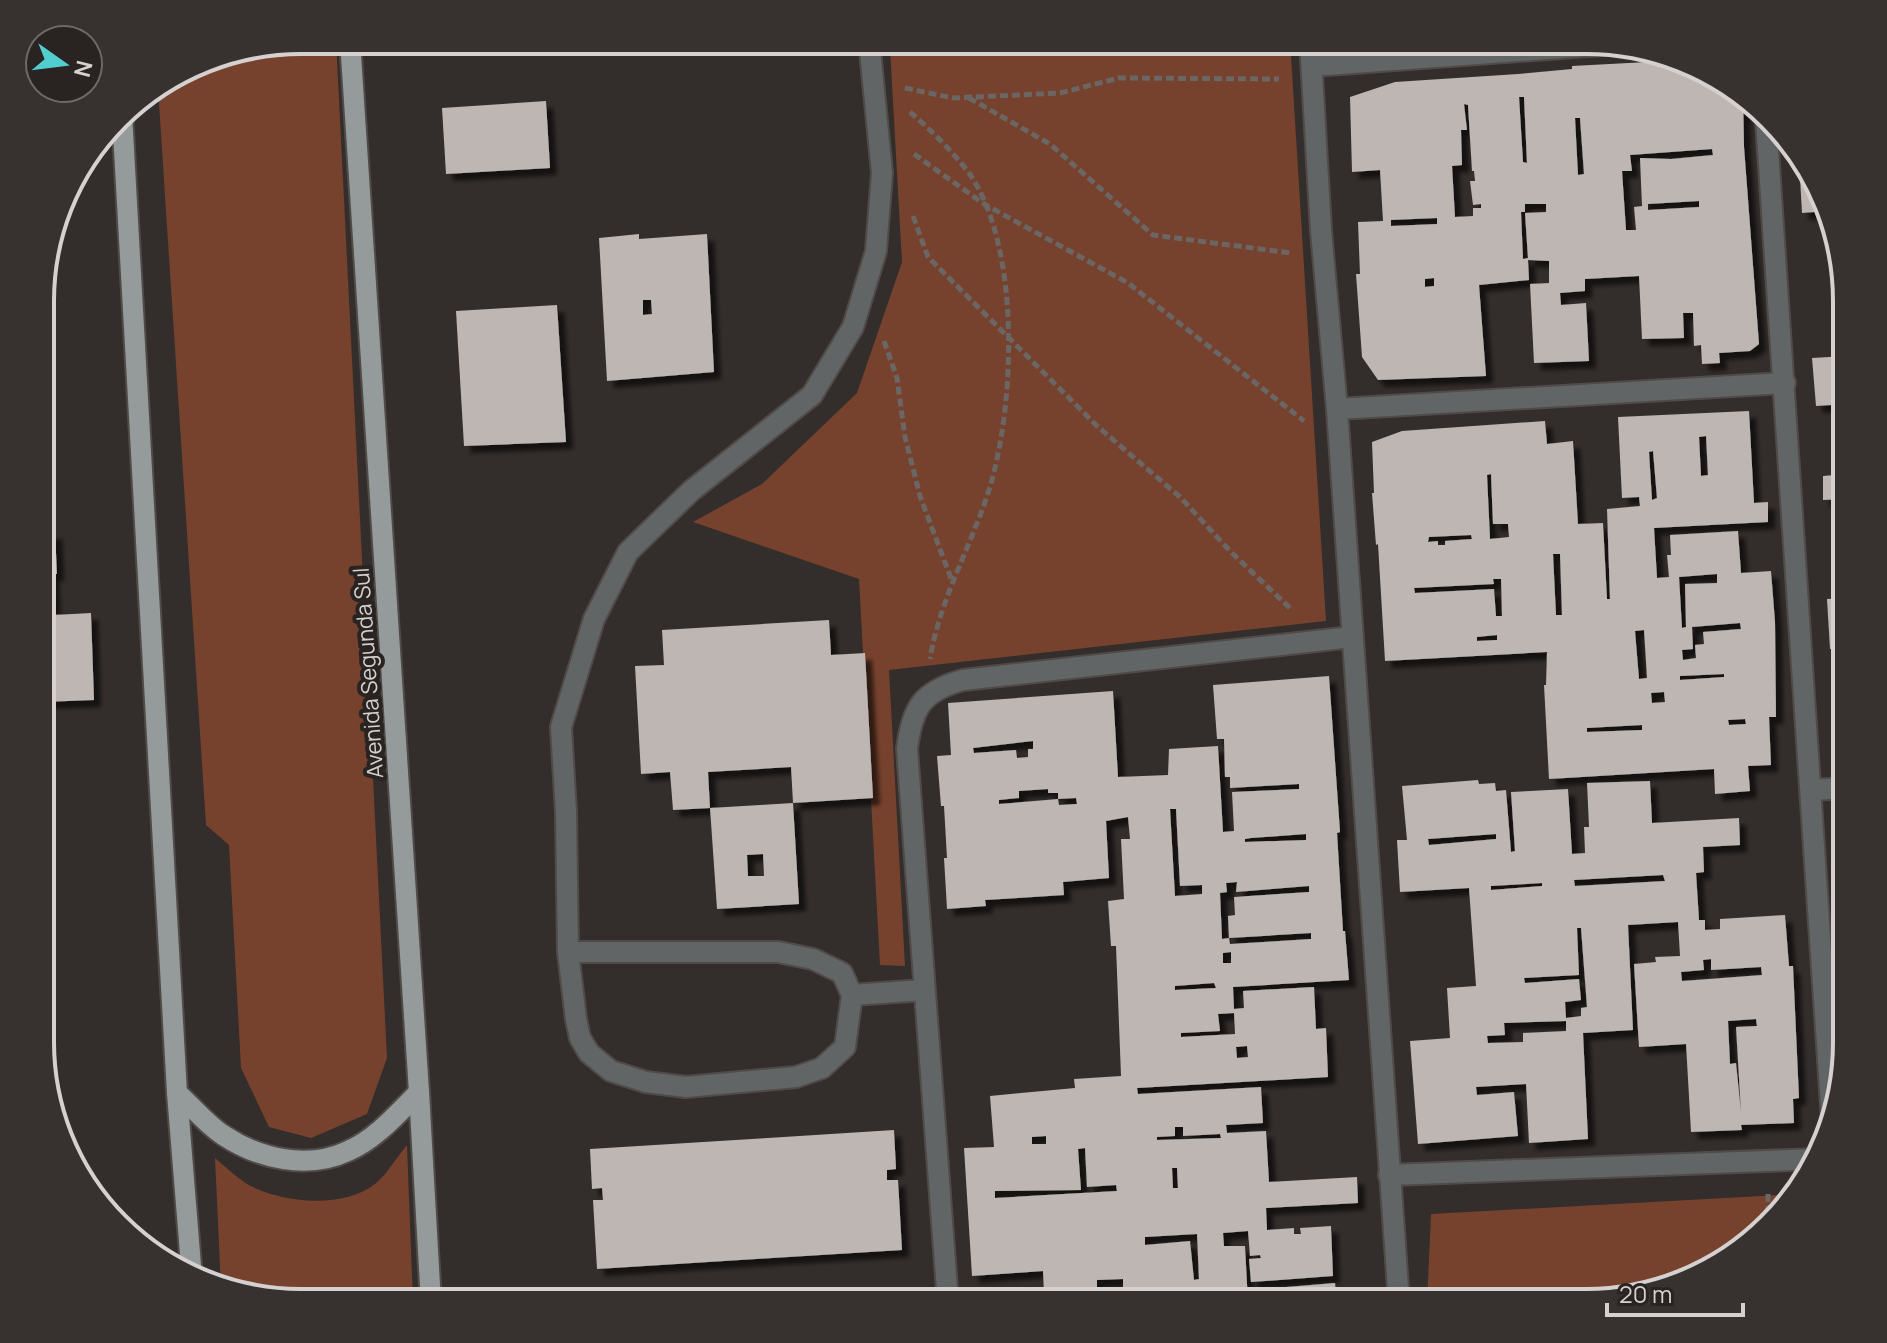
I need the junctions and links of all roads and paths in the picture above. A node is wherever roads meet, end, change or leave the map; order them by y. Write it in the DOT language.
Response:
graph roads {
  1 [pos="351,55"];
  2 [pos="870,55"];
  3 [pos="1311,55"];
  4 [pos="1464,55"];
  5 [pos="1312,66"];
  6 [pos="1292,79"];
  7 [pos="872,81"];
  8 [pos="968,98"];
  9 [pos="877,128"];
  10 [pos="123,130"];
  11 [pos="1767,133"];
  12 [pos="984,204"];
  13 [pos="911,209"];
  14 [pos="1304,255"];
  15 [pos="1009,338"];
  16 [pos="884,340"];
  17 [pos="1785,383"];
  18 [pos="1337,409"];
  19 [pos="1314,430"];
  20 [pos="952,582"];
  21 [pos="1352,637"];
  22 [pos="1305,643"];
  23 [pos="926,696"];
  24 [pos="1832,789"];
  25 [pos="1811,790"];
  26 [pos="568,952"];
  27 [pos="924,990"];
  28 [pos="852,995"];
  29 [pos="1830,1082"];
  30 [pos="419,1092"];
  31 [pos="177,1093"];
  32 [pos="1803,1160"];
  33 [pos="1389,1175"];
  34 [pos="191,1263"];
  35 [pos="430,1288"];
  36 [pos="947,1289"];
  37 [pos="1398,1289"];
  1 -- 30 [label="main road, Avenida Segunda Sul"];
  2 -- 7 [label="street"];
  3 -- 5 [label="street"];
  4 -- 5 [label="street"];
  5 -- 18 [label="street"];
  6 -- 8 [label="path"];
  7 -- 8 [label="path"];
  7 -- 9 [label="street"];
  7 -- 12 [label="path"];
  8 -- 14 [label="path"];
  9 -- 12 [label="path"];
  9 -- 26 [label="street"];
  10 -- 31 [label="main road"];
  11 -- 17 [label="street"];
  12 -- 15 [label="path"];
  12 -- 19 [label="path"];
  13 -- 15 [label="path"];
  15 -- 20 [label="path"];
  15 -- 22 [label="path"];
  16 -- 20 [label="path"];
  17 -- 18 [label="street"];
  17 -- 25 [label="street"];
  18 -- 21 [label="street"];
  20 -- 23 [label="path"];
  21 -- 22 [label="street"];
  21 -- 33 [label="street"];
  22 -- 23 [label="street"];
  23 -- 27 [label="street"];
  24 -- 25 [label="street"];
  25 -- 29 [label="street"];
  26 -- 28 [label="street"];
  26 -- 28 [label="street"];
  27 -- 28 [label="street"];
  27 -- 36 [label="street"];
  30 -- 31 [label="main road"];
  30 -- 35 [label="main road, Avenida Segunda Sul"];
  31 -- 34 [label="main road"];
  32 -- 33 [label="street"];
  33 -- 37 [label="street"];
}
